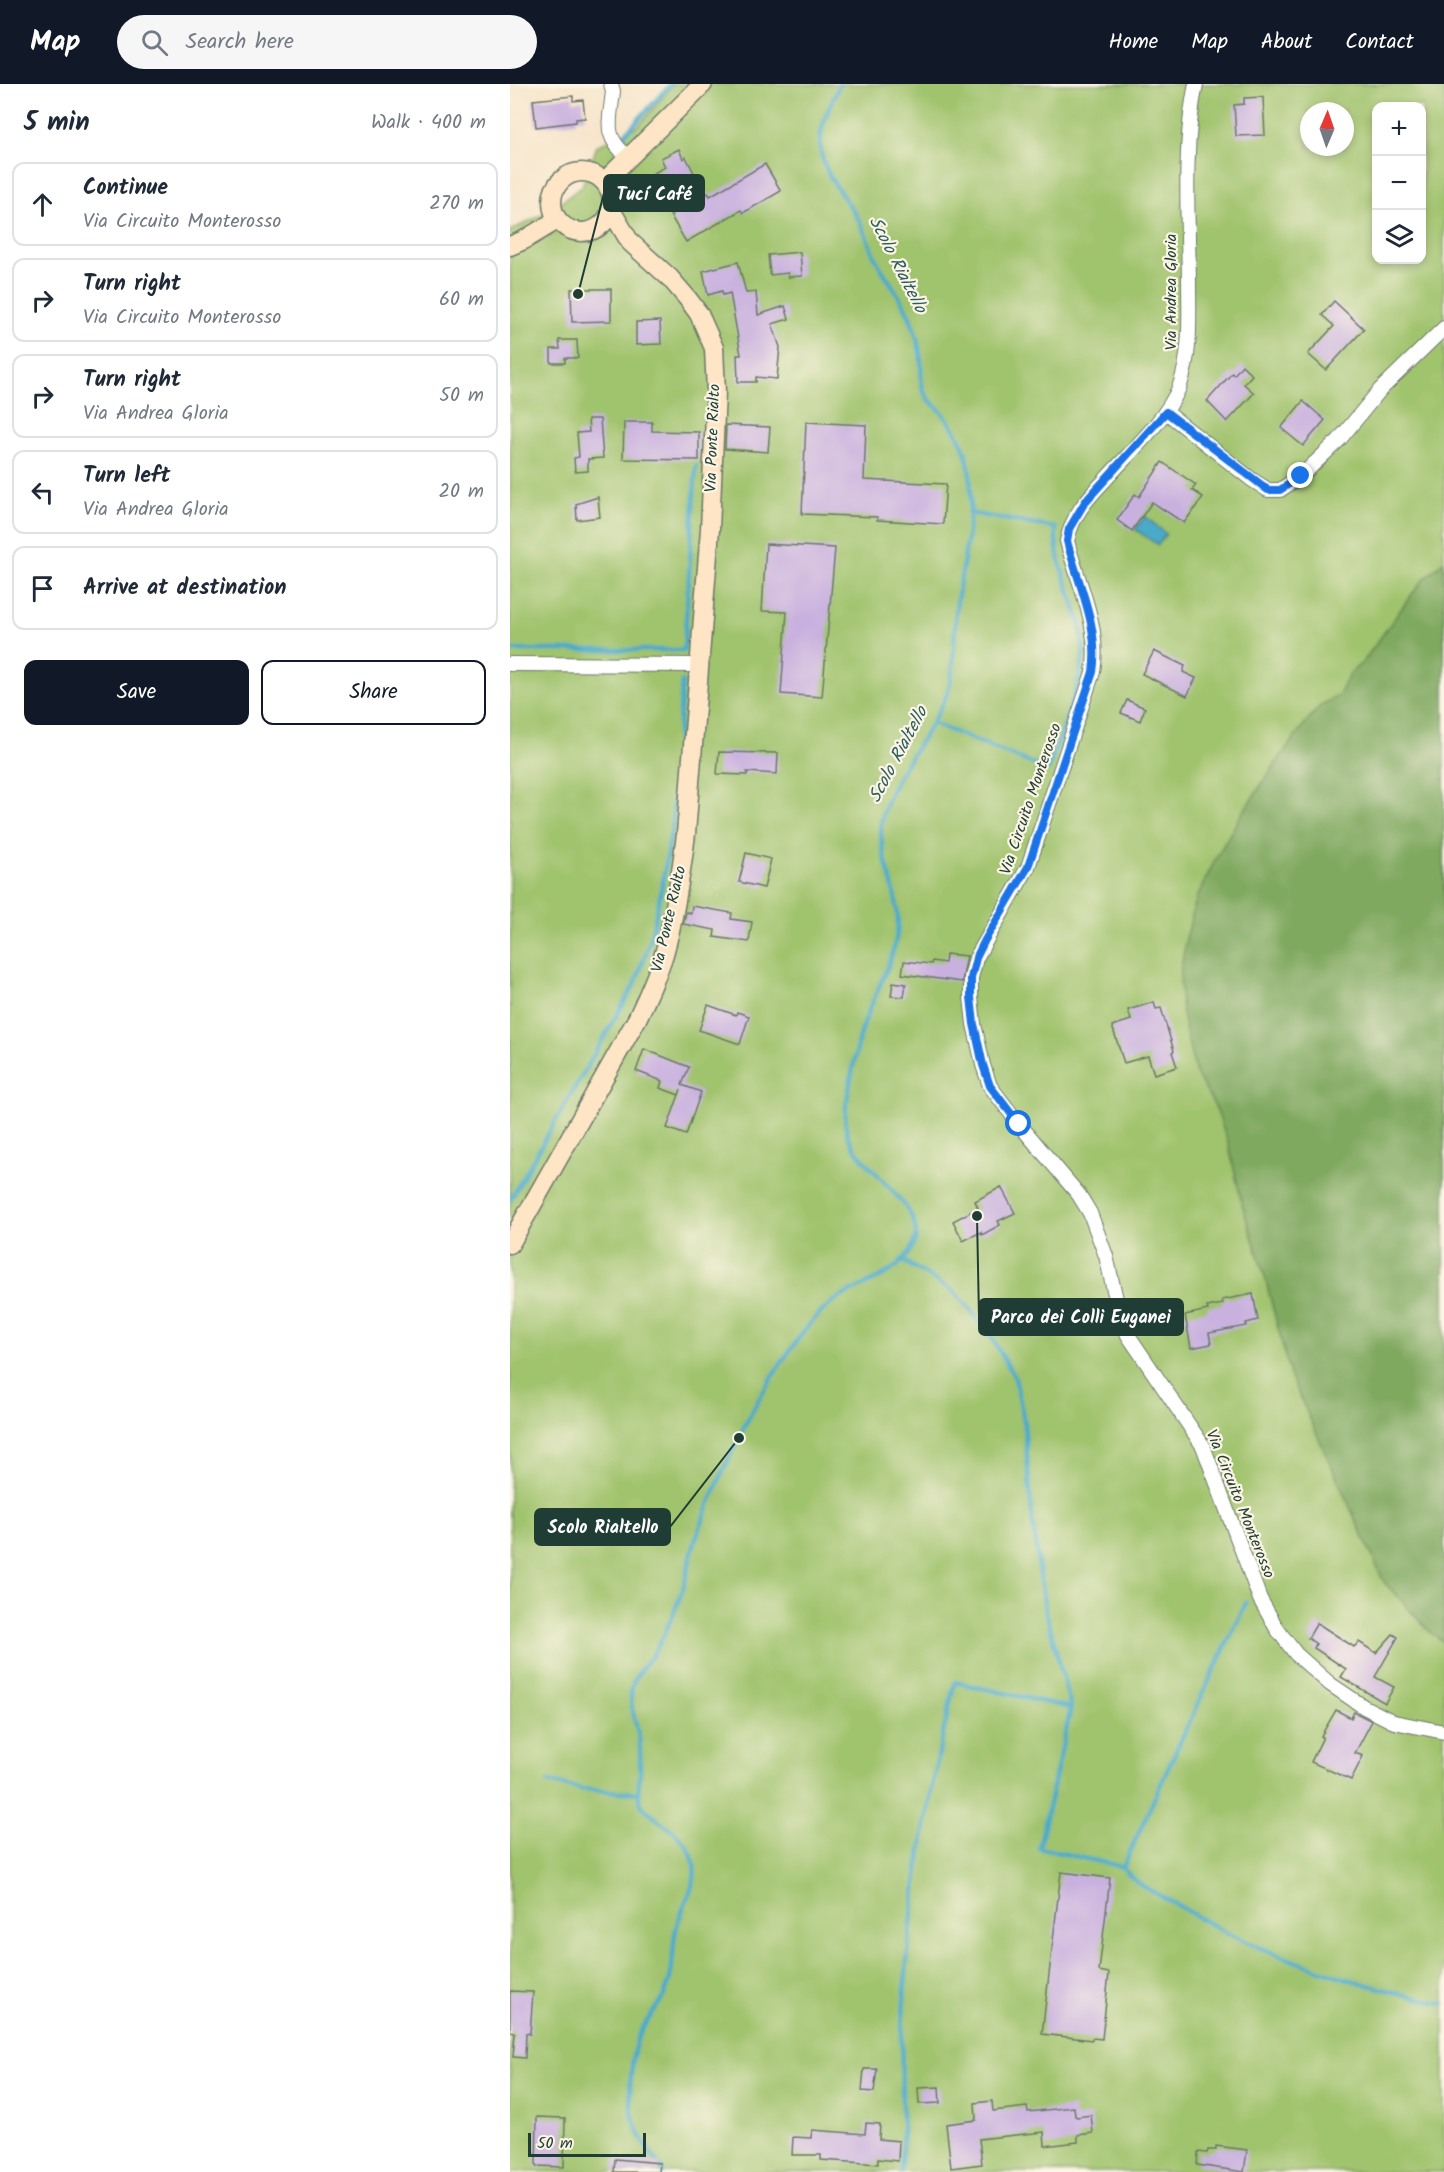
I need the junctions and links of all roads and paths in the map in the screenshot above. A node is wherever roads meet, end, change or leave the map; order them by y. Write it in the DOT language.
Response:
graph roads {
  1 [pos="611,84"];
  2 [pos="703,84"];
  3 [pos="1196,84"];
  4 [pos="629,158"];
  5 [pos="605,181"];
  6 [pos="611,210"];
  7 [pos="556,220"];
  8 [pos="595,230"];
  9 [pos="630,242"];
  10 [pos="510,246"];
  11 [pos="1444,328"];
  12 [pos="1166,412"];
  13 [pos="510,664"];
  14 [pos="698,665"];
  15 [pos="510,1244"];
  16 [pos="1444,1732"];
  1 -- 4 [label="street"];
  2 -- 4 [label="main road"];
  3 -- 12 [label="street, Via Andrea Gloria"];
  4 -- 5 [label="main road"];
  5 -- 6 [label="main road"];
  5 -- 7 [label="main road"];
  6 -- 8 [label="main road"];
  6 -- 9 [label="main road, Via Ponte Rialto"];
  7 -- 8 [label="main road"];
  7 -- 10 [label="main road"];
  8 -- 9 [label="main road, Via Ponte Rialto"];
  9 -- 14 [label="main road, Via Ponte Rialto"];
  11 -- 12 [label="street"];
  12 -- 16 [label="street, Via Circuito Monterosso"];
  13 -- 14 [label="street"];
  14 -- 15 [label="main road, Via Ponte Rialto"];
}
